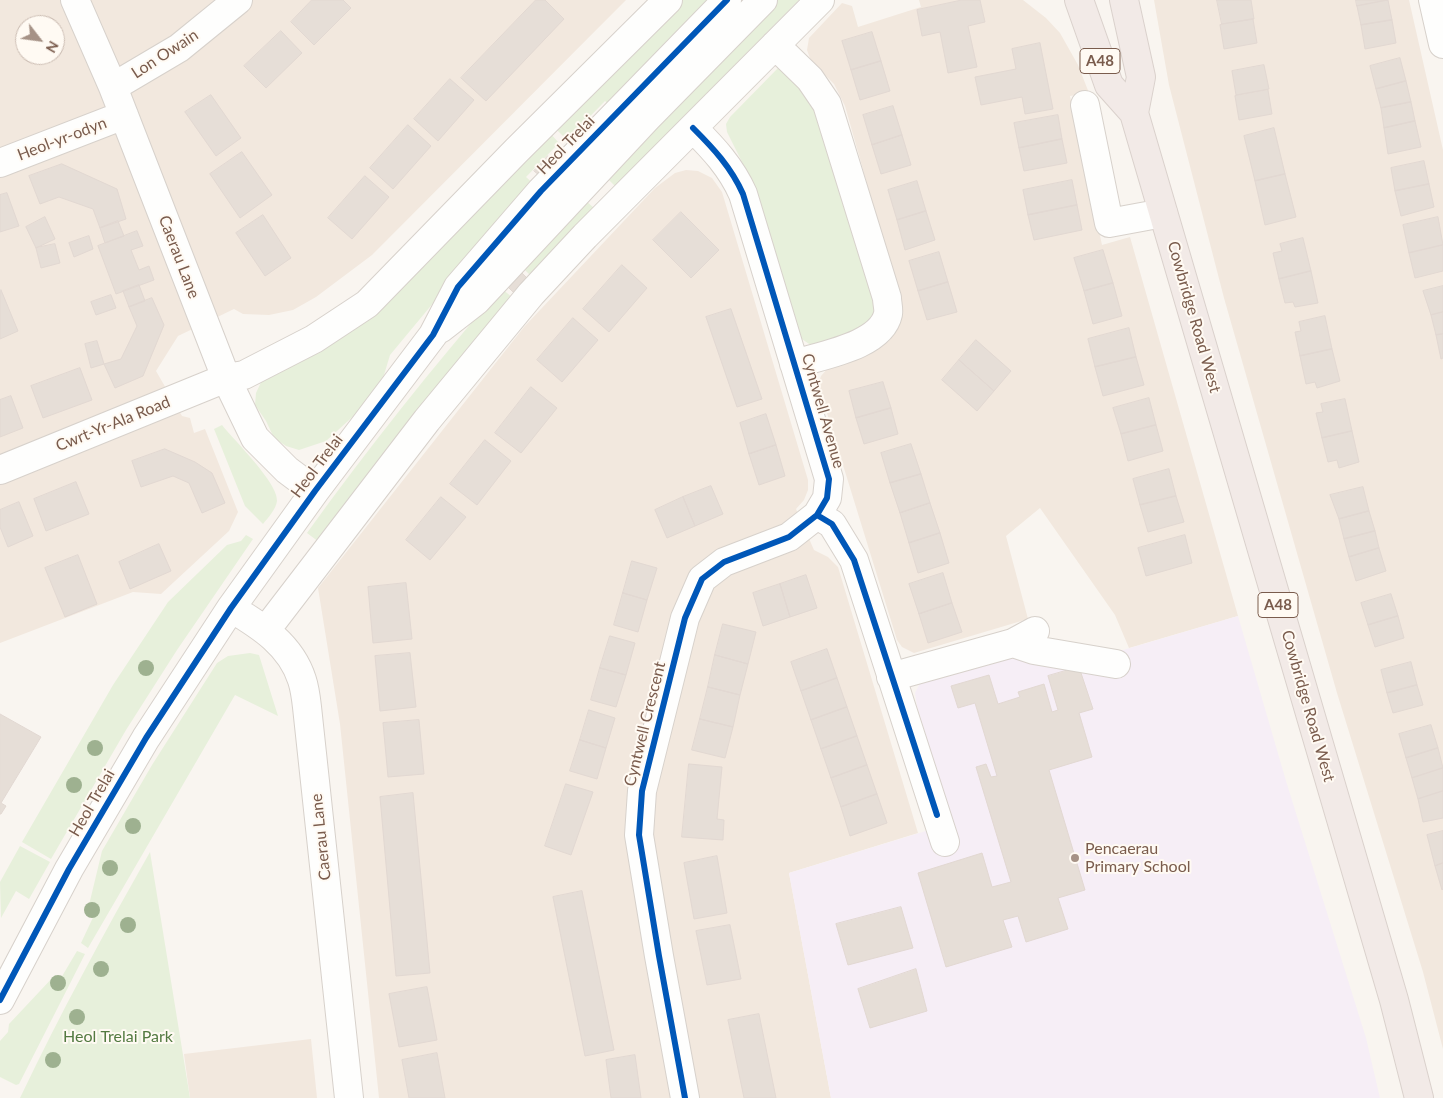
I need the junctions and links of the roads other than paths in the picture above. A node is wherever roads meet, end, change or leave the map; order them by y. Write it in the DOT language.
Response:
graph roads {
  1 [pos="75,0"];
  2 [pos="238,0"];
  3 [pos="668,0"];
  4 [pos="727,0"];
  5 [pos="763,0"];
  6 [pos="820,0"];
  7 [pos="1080,0"];
  8 [pos="1124,0"];
  9 [pos="1433,0"];
  10 [pos="1443,44"];
  11 [pos="775,45"];
  12 [pos="113,87"];
  13 [pos="1085,104"];
  14 [pos="1134,113"];
  15 [pos="124,115"];
  16 [pos="693,128"];
  17 [pos="0,163"];
  18 [pos="1164,213"];
  19 [pos="433,335"];
  20 [pos="794,364"];
  21 [pos="226,378"];
  22 [pos="0,470"];
  23 [pos="315,491"];
  24 [pos="817,515"];
  25 [pos="231,608"];
  26 [pos="266,630"];
  27 [pos="1116,664"];
  28 [pos="891,677"];
  29 [pos="944,842"];
  30 [pos="0,1000"];
  31 [pos="349,1098"];
  32 [pos="686,1098"];
  33 [pos="1419,1098"];
  1 -- 12 [label="street, Caerau Lane"];
  2 -- 12 [label="street, Lon Owain"];
  3 -- 21 [label="street, Heol Trelai"];
  4 -- 19 [label="street, Heol Trelai"];
  5 -- 19 [label="street, Heol Trelai"];
  6 -- 11 [label="street"];
  7 -- 14 [label="highway, Cowbridge Road West / A48"];
  8 -- 14 [label="highway, Cowbridge Road West / A48"];
  9 -- 10 [label="street"];
  11 -- 16 [label="street"];
  11 -- 20 [label="street, Cyntwell Avenue"];
  12 -- 15 [label="street, Caerau Lane"];
  13 -- 18 [label="street"];
  14 -- 18 [label="highway, Cowbridge Road West / A48"];
  15 -- 17 [label="street, Heol-yr-odyn"];
  15 -- 21 [label="street, Caerau Lane"];
  16 -- 20 [label="street, Cyntwell Avenue"];
  16 -- 26 [label="street"];
  18 -- 33 [label="highway, Cowbridge Road West / A48"];
  19 -- 23 [label="street, Heol Trelai"];
  20 -- 24 [label="street, Cyntwell Avenue"];
  21 -- 22 [label="street, Cwrt-Yr-Ala Road"];
  21 -- 23 [label="street, Caerau Lane"];
  23 -- 25 [label="street, Heol Trelai"];
  24 -- 28 [label="street"];
  24 -- 32 [label="street, Cyntwell Crescent"];
  25 -- 26 [label="street, Caerau Lane"];
  25 -- 30 [label="street, Heol Trelai"];
  26 -- 31 [label="street, Caerau Lane"];
  27 -- 28 [label="street"];
  28 -- 29 [label="street"];
}
